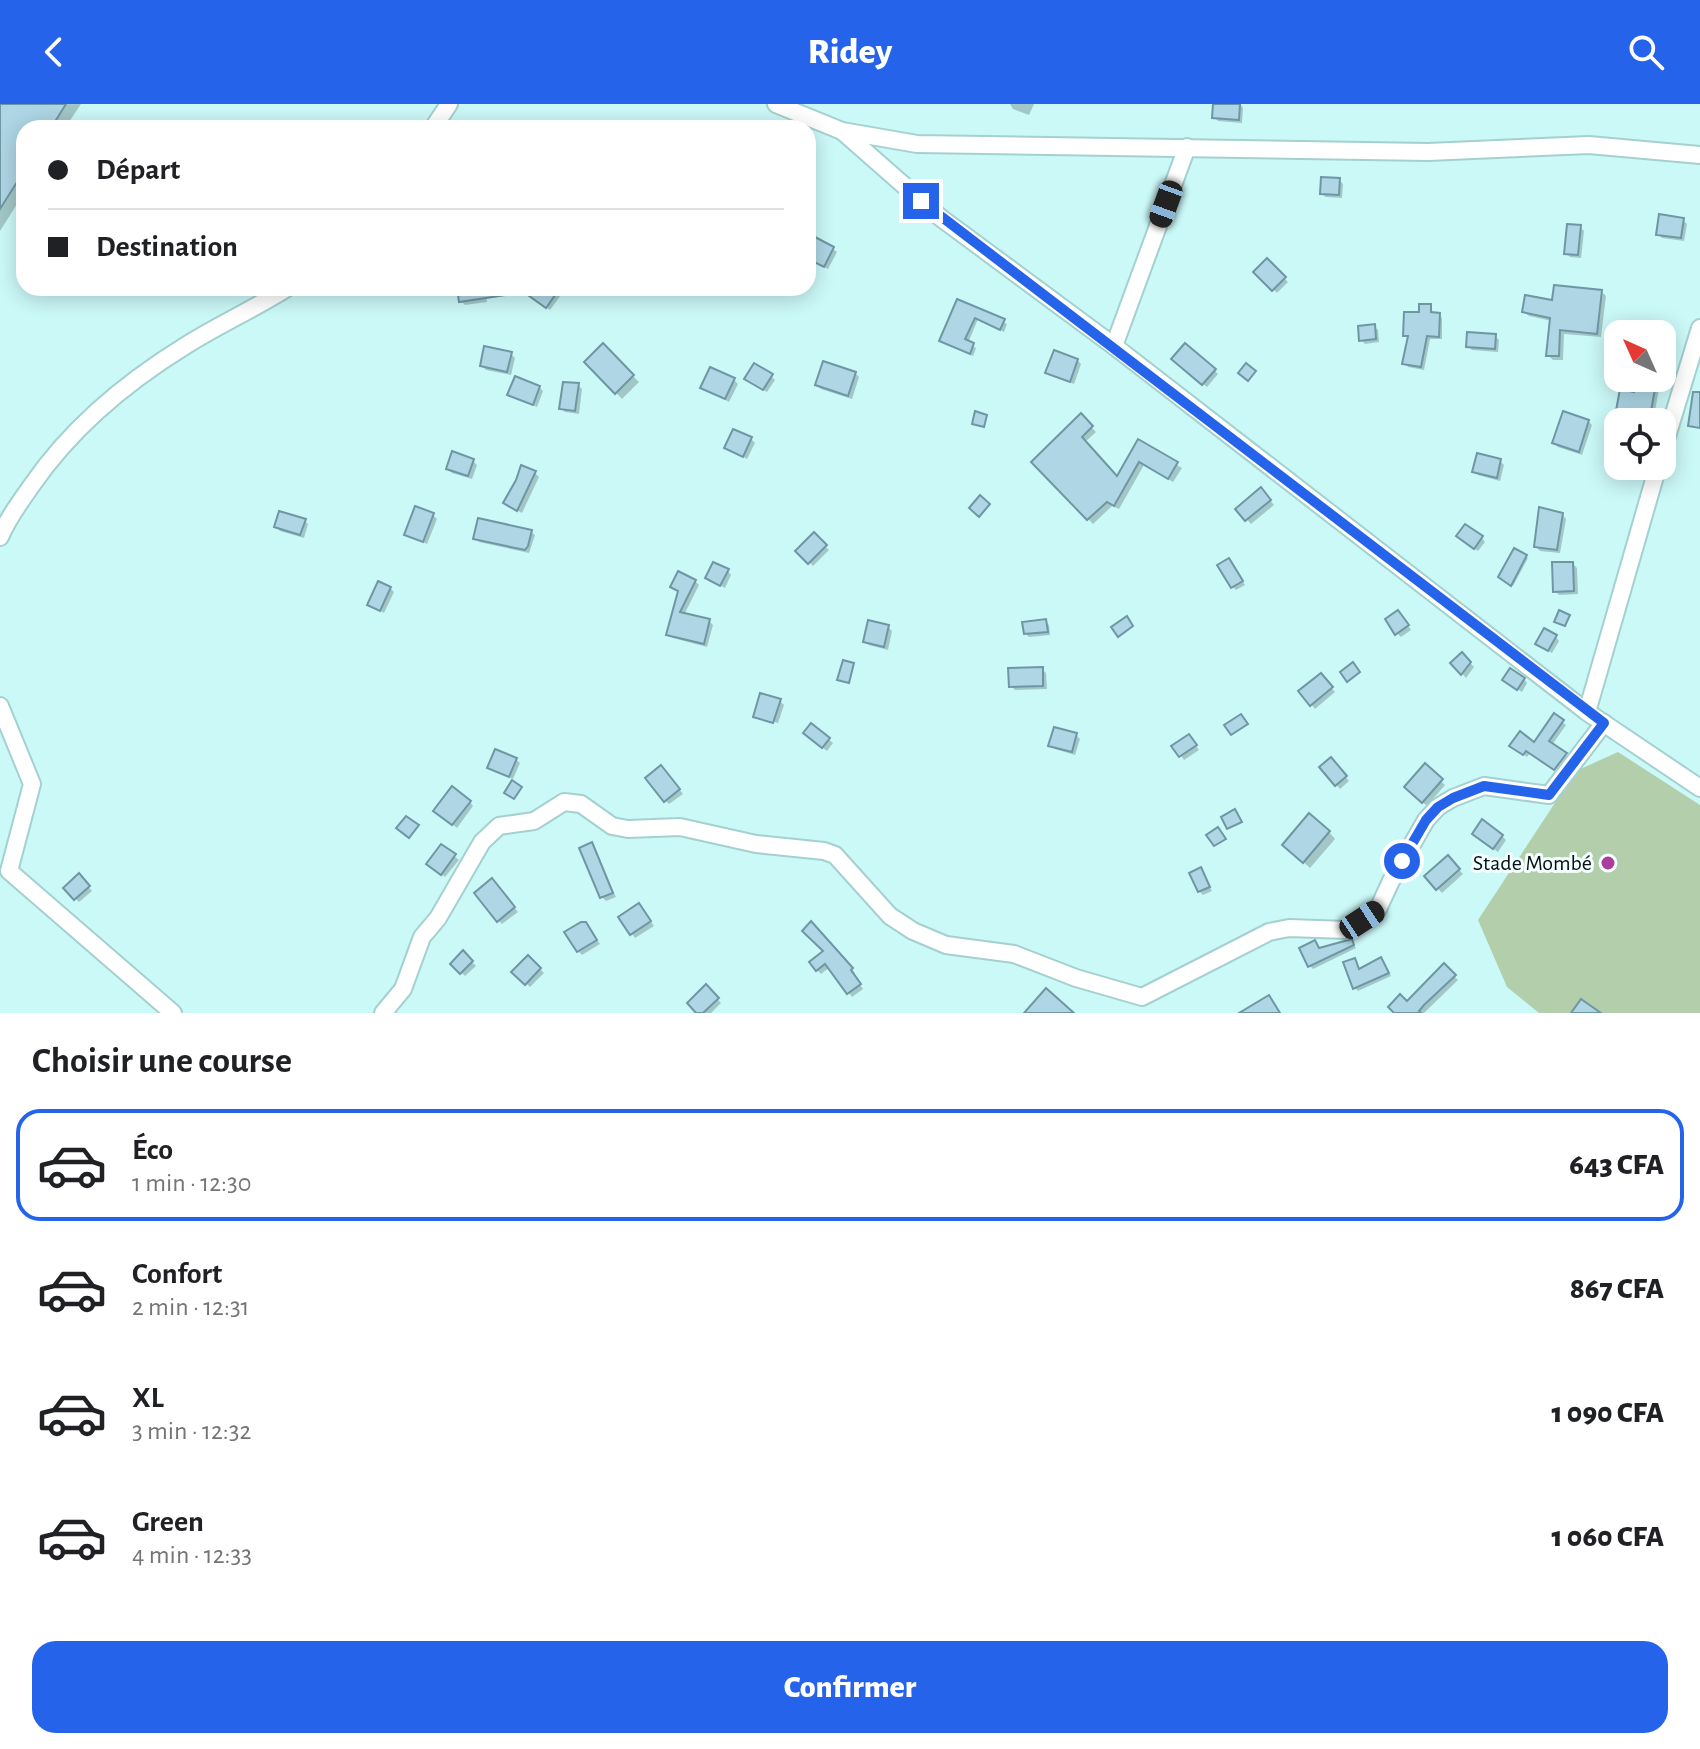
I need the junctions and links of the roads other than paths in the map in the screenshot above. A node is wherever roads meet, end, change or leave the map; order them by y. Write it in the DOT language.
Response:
graph roads {
  1 [pos="776,104"];
  2 [pos="815,120"];
  3 [pos="816,120"];
  4 [pos="842,131"];
  5 [pos="1187,147"];
  6 [pos="1700,155"];
  7 [pos="273,296"];
  8 [pos="1700,328"];
  9 [pos="1114,346"];
  10 [pos="1676,408"];
  11 [pos="1654,480"];
  12 [pos="0,537"];
  13 [pos="0,706"];
  14 [pos="1587,712"];
  15 [pos="1604,723"];
  16 [pos="1700,788"];
  17 [pos="173,1013"];
  18 [pos="383,1013"];
  1 -- 2 [label="street"];
  3 -- 4 [label="street"];
  4 -- 5 [label="street"];
  4 -- 9 [label="street"];
  5 -- 6 [label="street"];
  5 -- 9 [label="street"];
  7 -- 12 [label="street"];
  8 -- 10 [label="street"];
  9 -- 14 [label="street"];
  11 -- 14 [label="street"];
  13 -- 17 [label="street"];
  14 -- 15 [label="street"];
  15 -- 16 [label="street"];
  15 -- 18 [label="street"];
}
